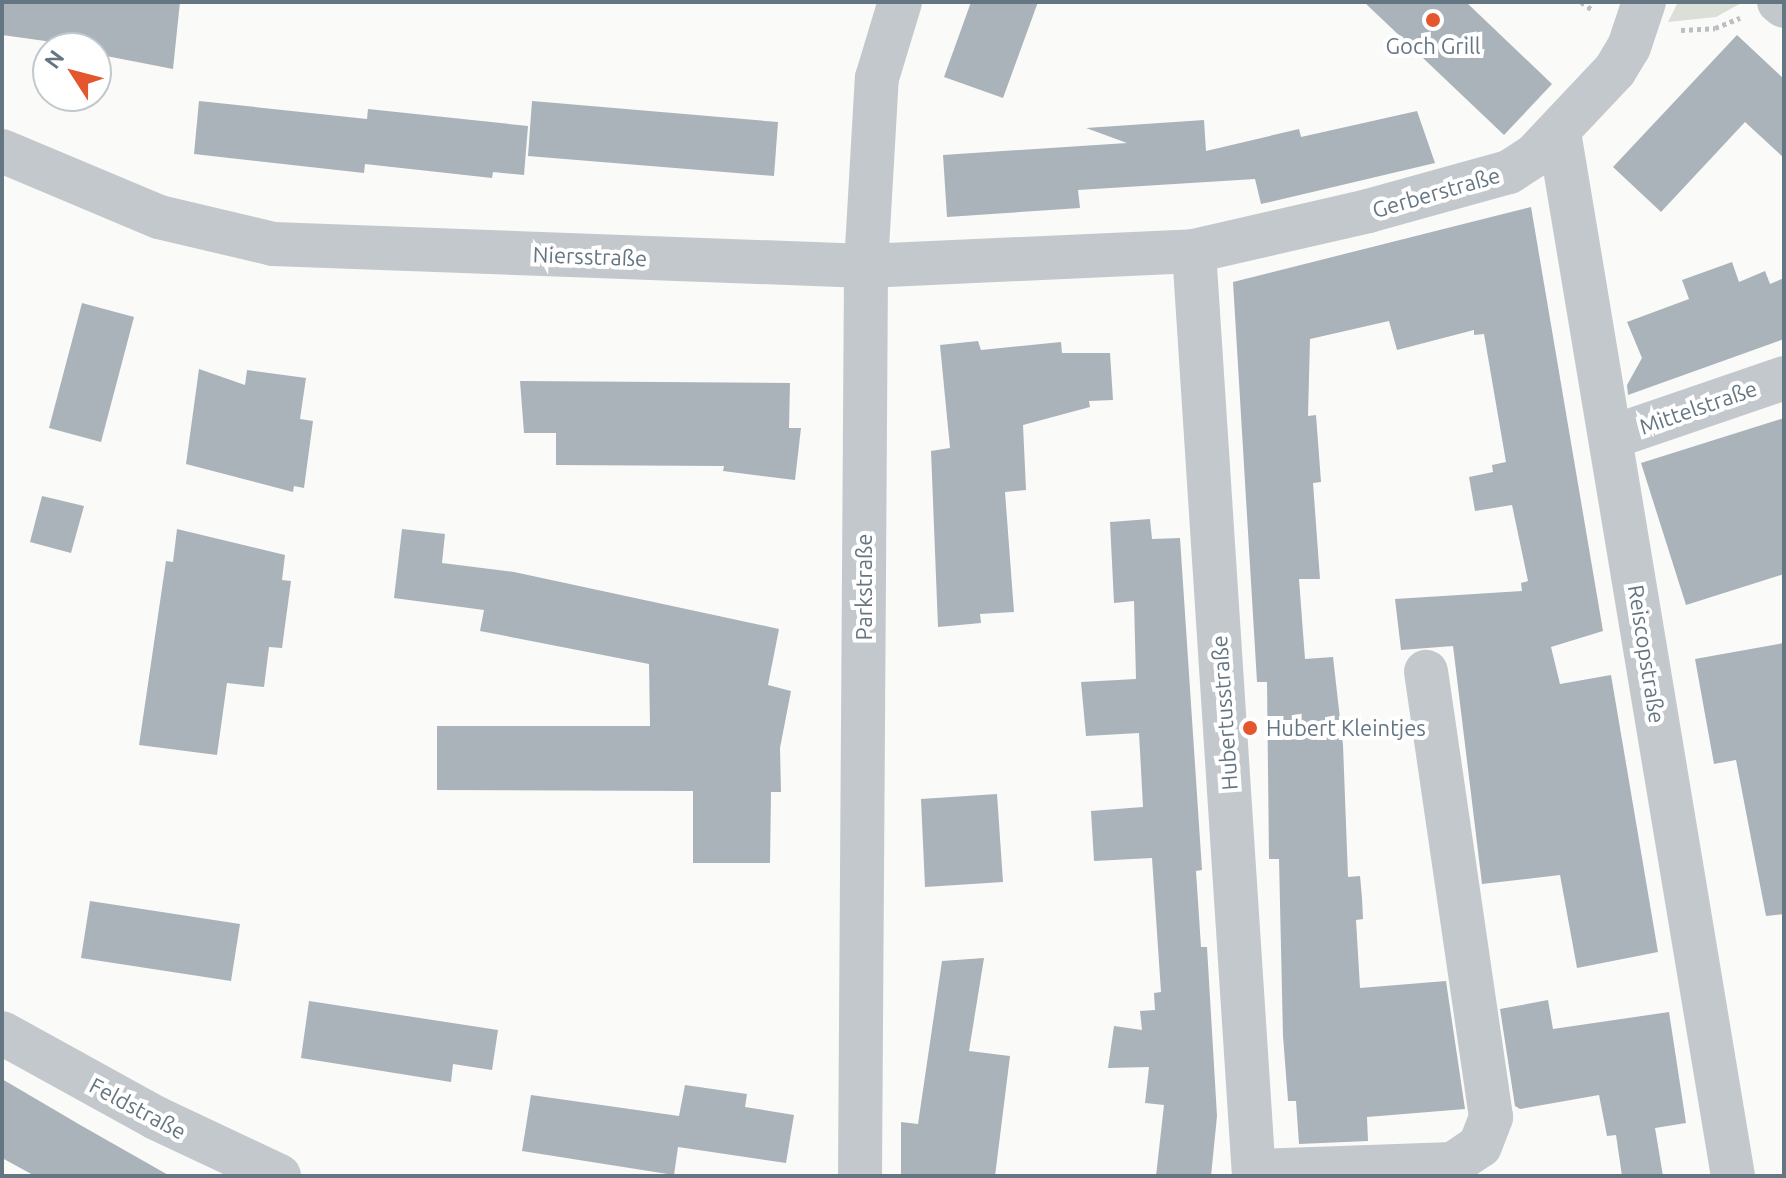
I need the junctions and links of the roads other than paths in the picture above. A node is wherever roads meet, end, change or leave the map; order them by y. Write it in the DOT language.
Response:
graph roads {
  1 [pos="900,2"];
  2 [pos="1644,2"];
  3 [pos="1779,2"];
  4 [pos="1784,6"];
  5 [pos="1559,132"];
  6 [pos="2,151"];
  7 [pos="1194,251"];
  8 [pos="866,266"];
  9 [pos="1784,378"];
  10 [pos="1612,437"];
  11 [pos="1426,672"];
  12 [pos="2,1033"];
  13 [pos="224,1165"];
  14 [pos="1254,1174"];
  15 [pos="279,1176"];
  16 [pos="860,1176"];
  17 [pos="1733,1176"];
  1 -- 8 [label="street, Parkstraße"];
  2 -- 5 [label="street, Gerberstraße"];
  3 -- 4 [label="street"];
  5 -- 7 [label="street, Gerberstraße"];
  5 -- 10 [label="street, Reiscopstraße"];
  6 -- 8 [label="street, Niersstraße"];
  7 -- 8 [label="street, Niersstraße"];
  7 -- 14 [label="street, Hubertusstraße"];
  8 -- 16 [label="street, Parkstraße"];
  9 -- 10 [label="street, Mittelstraße"];
  10 -- 17 [label="street, Reiscopstraße"];
  11 -- 14 [label="street"];
  12 -- 13 [label="street, Feldstraße"];
  13 -- 15 [label="street, Feldstraße"];
}
